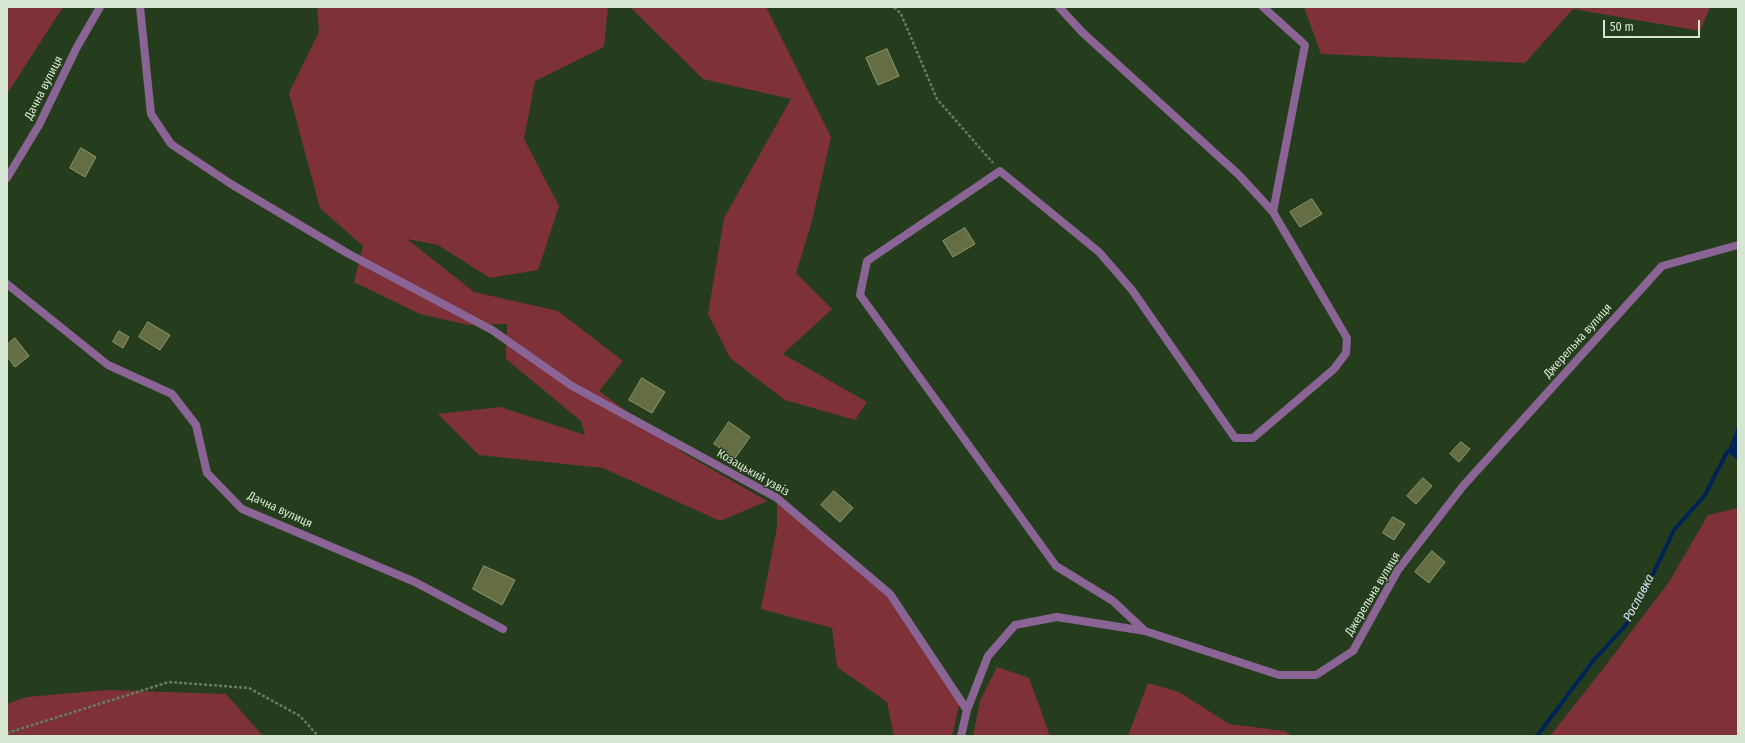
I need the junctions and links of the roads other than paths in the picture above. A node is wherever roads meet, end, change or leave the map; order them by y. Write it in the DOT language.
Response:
graph roads {
  1 [pos="100,7"];
  2 [pos="140,7"];
  3 [pos="1059,7"];
  4 [pos="1263,7"];
  5 [pos="7,178"];
  6 [pos="1273,212"];
  7 [pos="1738,245"];
  8 [pos="7,284"];
  9 [pos="503,629"];
  10 [pos="1145,631"];
  11 [pos="967,710"];
  12 [pos="961,736"];
  1 -- 5 [label="street, Дачна вулиця"];
  2 -- 11 [label="street, Козацький узвіз"];
  3 -- 6 [label="street"];
  4 -- 6 [label="street"];
  6 -- 10 [label="street"];
  7 -- 10 [label="street, Джерельна вулиця"];
  8 -- 9 [label="street, Дачна вулиця"];
  10 -- 11 [label="street, Джерельна вулиця"];
  11 -- 12 [label="street, Джерельна вулиця"];
}
